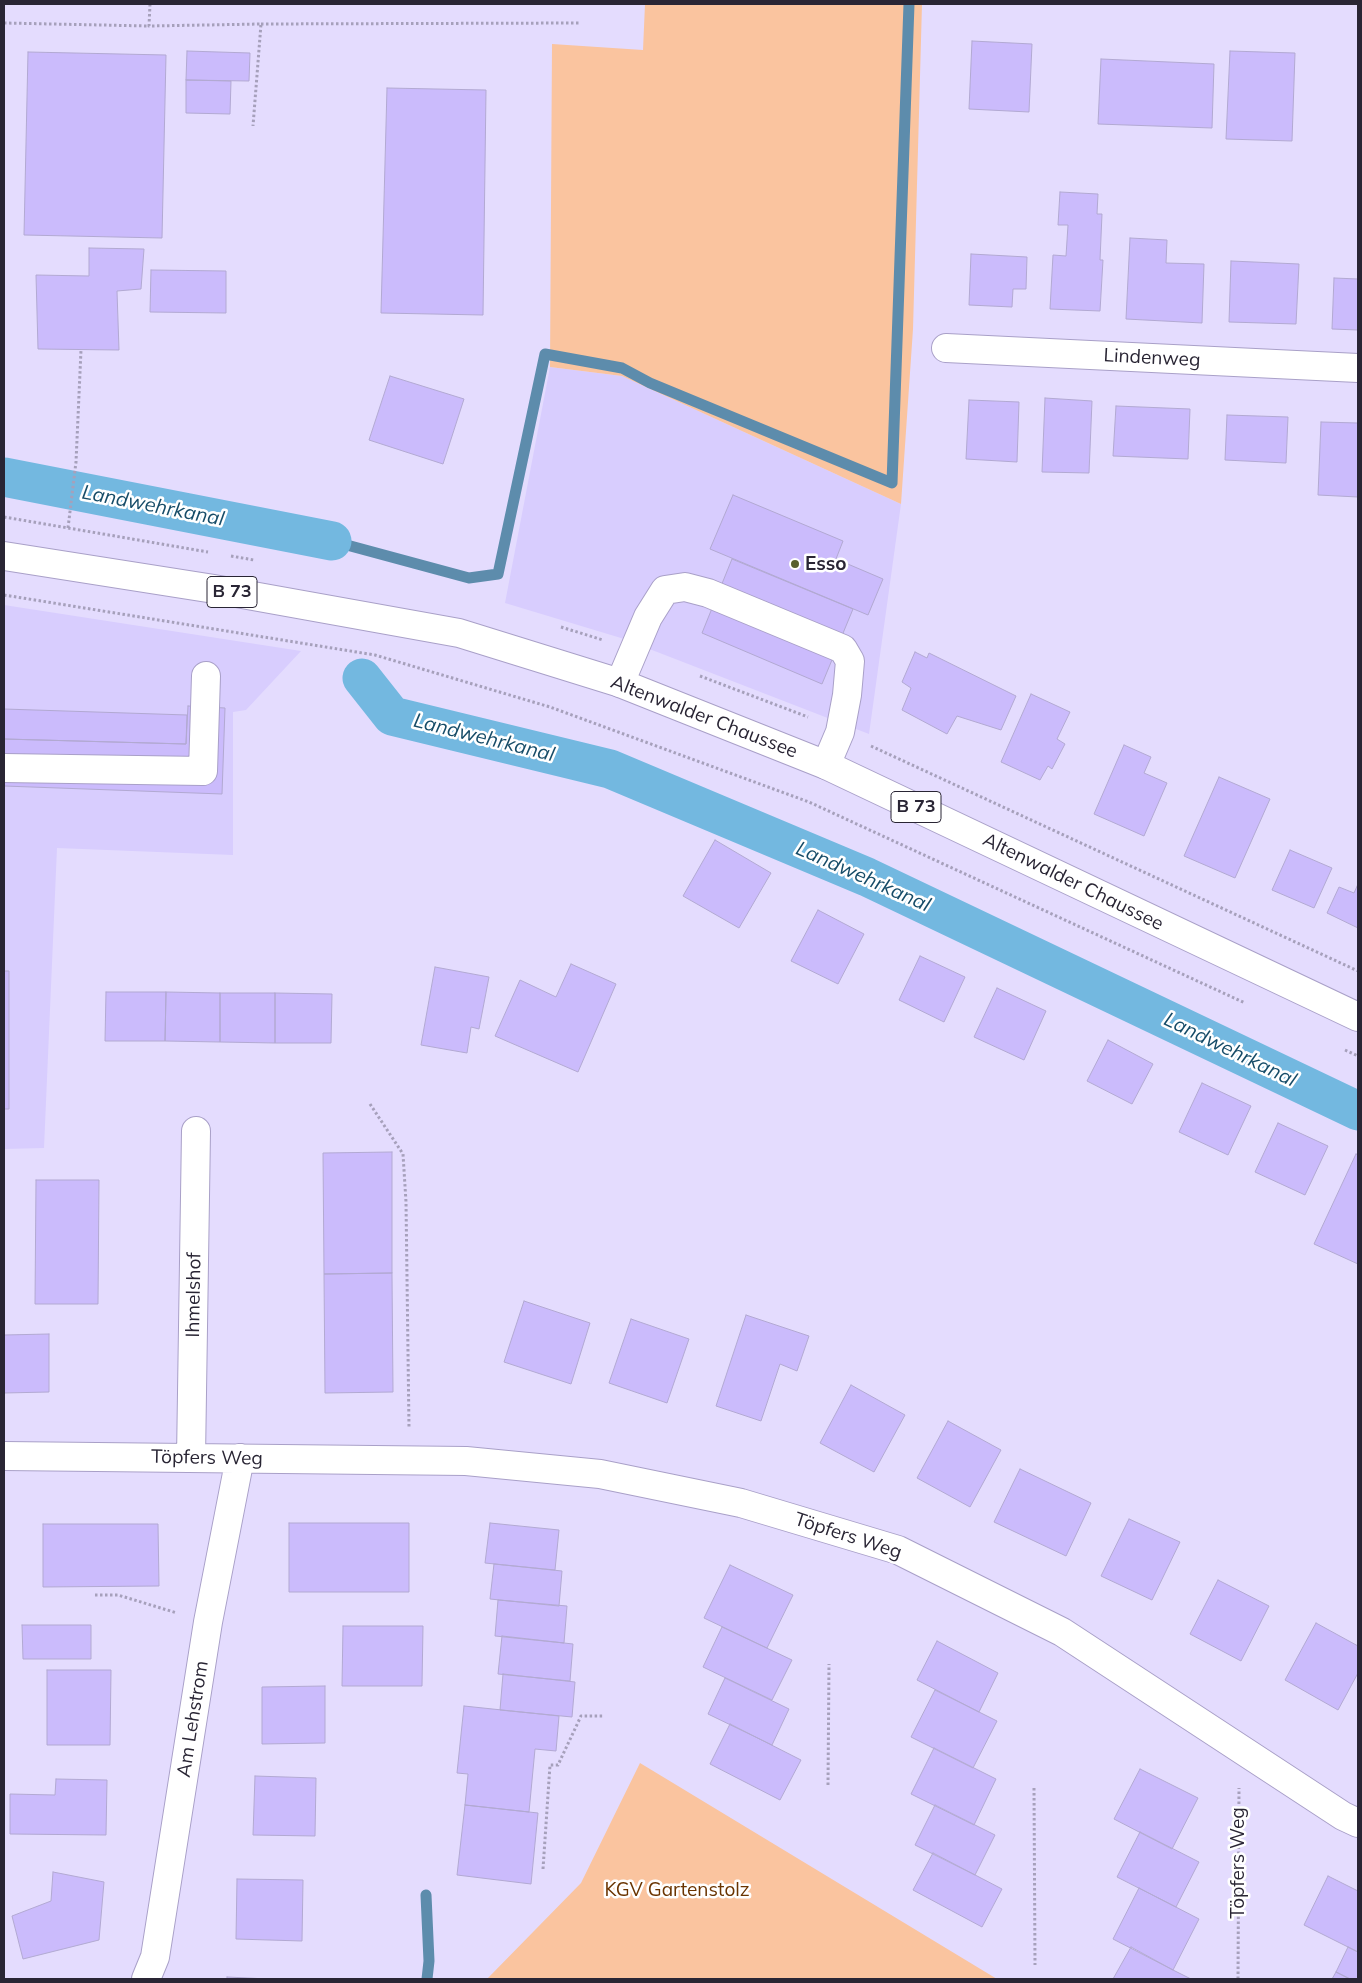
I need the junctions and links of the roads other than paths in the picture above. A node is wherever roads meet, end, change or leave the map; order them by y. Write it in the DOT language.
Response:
graph roads {
  1 [pos="946,348"];
  2 [pos="1358,368"];
  3 [pos="4,556"];
  4 [pos="206,676"];
  5 [pos="620,683"];
  6 [pos="826,765"];
  7 [pos="4,768"];
  8 [pos="1358,1017"];
  9 [pos="196,1131"];
  10 [pos="4,1456"];
  11 [pos="191,1458"];
  12 [pos="240,1458"];
  13 [pos="1358,1823"];
  14 [pos="146,1979"];
  1 -- 2 [label="street, Lindenweg"];
  3 -- 5 [label="street, Altenwalder Chaussee / B 73"];
  4 -- 7 [label="street"];
  5 -- 6 [label="street, Altenwalder Chaussee / B 73"];
  5 -- 6 [label="street"];
  6 -- 8 [label="street, Altenwalder Chaussee / B 73"];
  9 -- 11 [label="street, Ihmelshof"];
  10 -- 11 [label="street, Töpfers Weg"];
  11 -- 12 [label="street, Töpfers Weg"];
  12 -- 13 [label="street, Töpfers Weg"];
  12 -- 14 [label="street, Am Lehstrom"];
}
